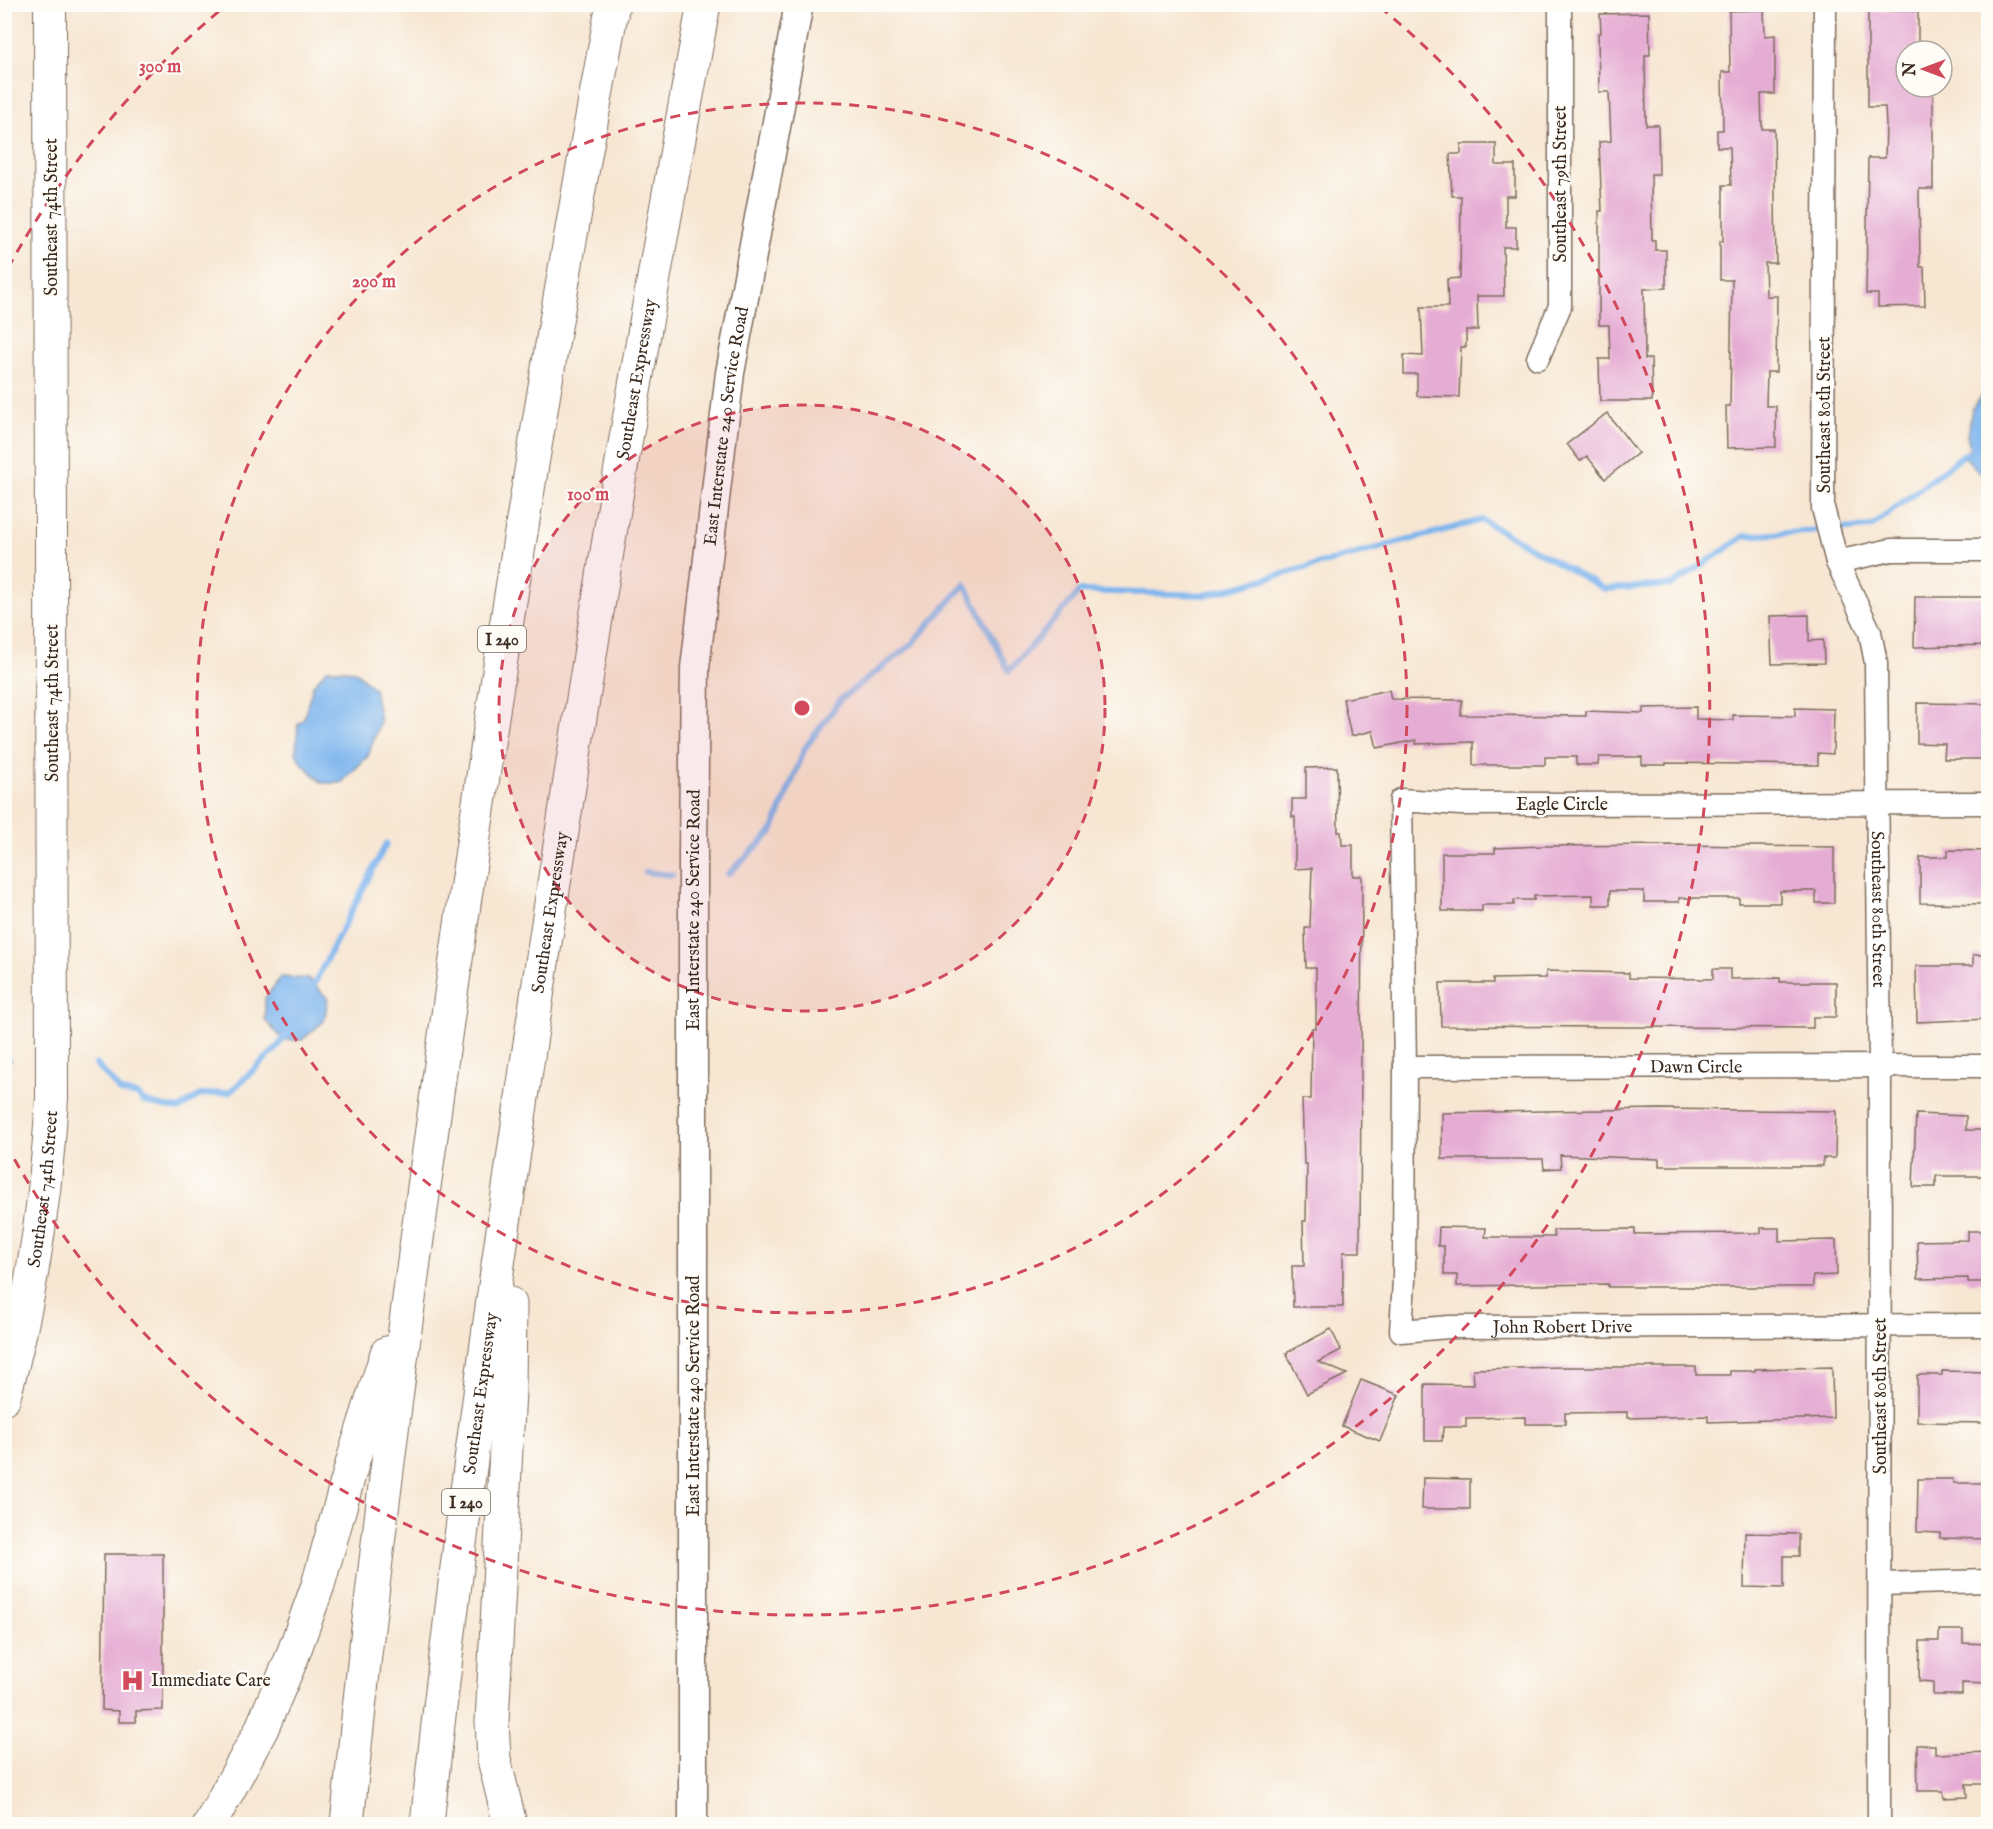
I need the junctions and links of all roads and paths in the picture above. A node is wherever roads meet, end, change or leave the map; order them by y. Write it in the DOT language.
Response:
graph roads {
  1 [pos="50,4"];
  2 [pos="612,4"];
  3 [pos="704,4"];
  4 [pos="799,4"];
  5 [pos="1560,4"];
  6 [pos="1826,4"];
  7 [pos="1538,358"];
  8 [pos="1989,550"];
  9 [pos="1834,553"];
  10 [pos="1875,802"];
  11 [pos="1989,803"];
  12 [pos="1405,1066"];
  13 [pos="1880,1066"];
  14 [pos="1989,1066"];
  15 [pos="510,1181"];
  16 [pos="411,1277"];
  17 [pos="1989,1325"];
  18 [pos="1881,1326"];
  19 [pos="4,1398"];
  20 [pos="1989,1581"];
  21 [pos="1881,1584"];
  22 [pos="210,1824"];
  23 [pos="346,1824"];
  24 [pos="427,1824"];
  25 [pos="510,1824"];
  26 [pos="693,1824"];
  27 [pos="1879,1824"];
  1 -- 19 [label="main road, Southeast 74th Street"];
  2 -- 16 [label="highway, I 240"];
  3 -- 15 [label="highway, Southeast Expressway / I 240"];
  4 -- 26 [label="street, East Interstate 240 Service Road"];
  5 -- 7 [label="street, Southeast 79th Street"];
  6 -- 9 [label="street, Southeast 80th Street"];
  8 -- 9 [label="street"];
  9 -- 10 [label="street, Southeast 80th Street"];
  10 -- 11 [label="street, Eagle Circle"];
  10 -- 12 [label="street, Eagle Circle"];
  10 -- 13 [label="street, Southeast 80th Street"];
  12 -- 13 [label="street, Dawn Circle"];
  12 -- 18 [label="street, John Robert Drive"];
  13 -- 14 [label="street, Dawn Circle"];
  13 -- 18 [label="street, Southeast 80th Street"];
  15 -- 24 [label="highway, Southeast Expressway / I 240"];
  15 -- 25 [label="highway"];
  16 -- 22 [label="highway"];
  16 -- 23 [label="highway, I 240"];
  17 -- 18 [label="street, John Robert Drive"];
  18 -- 21 [label="street, Southeast 80th Street"];
  20 -- 21 [label="street"];
  21 -- 27 [label="street, Southeast 80th Street"];
}
